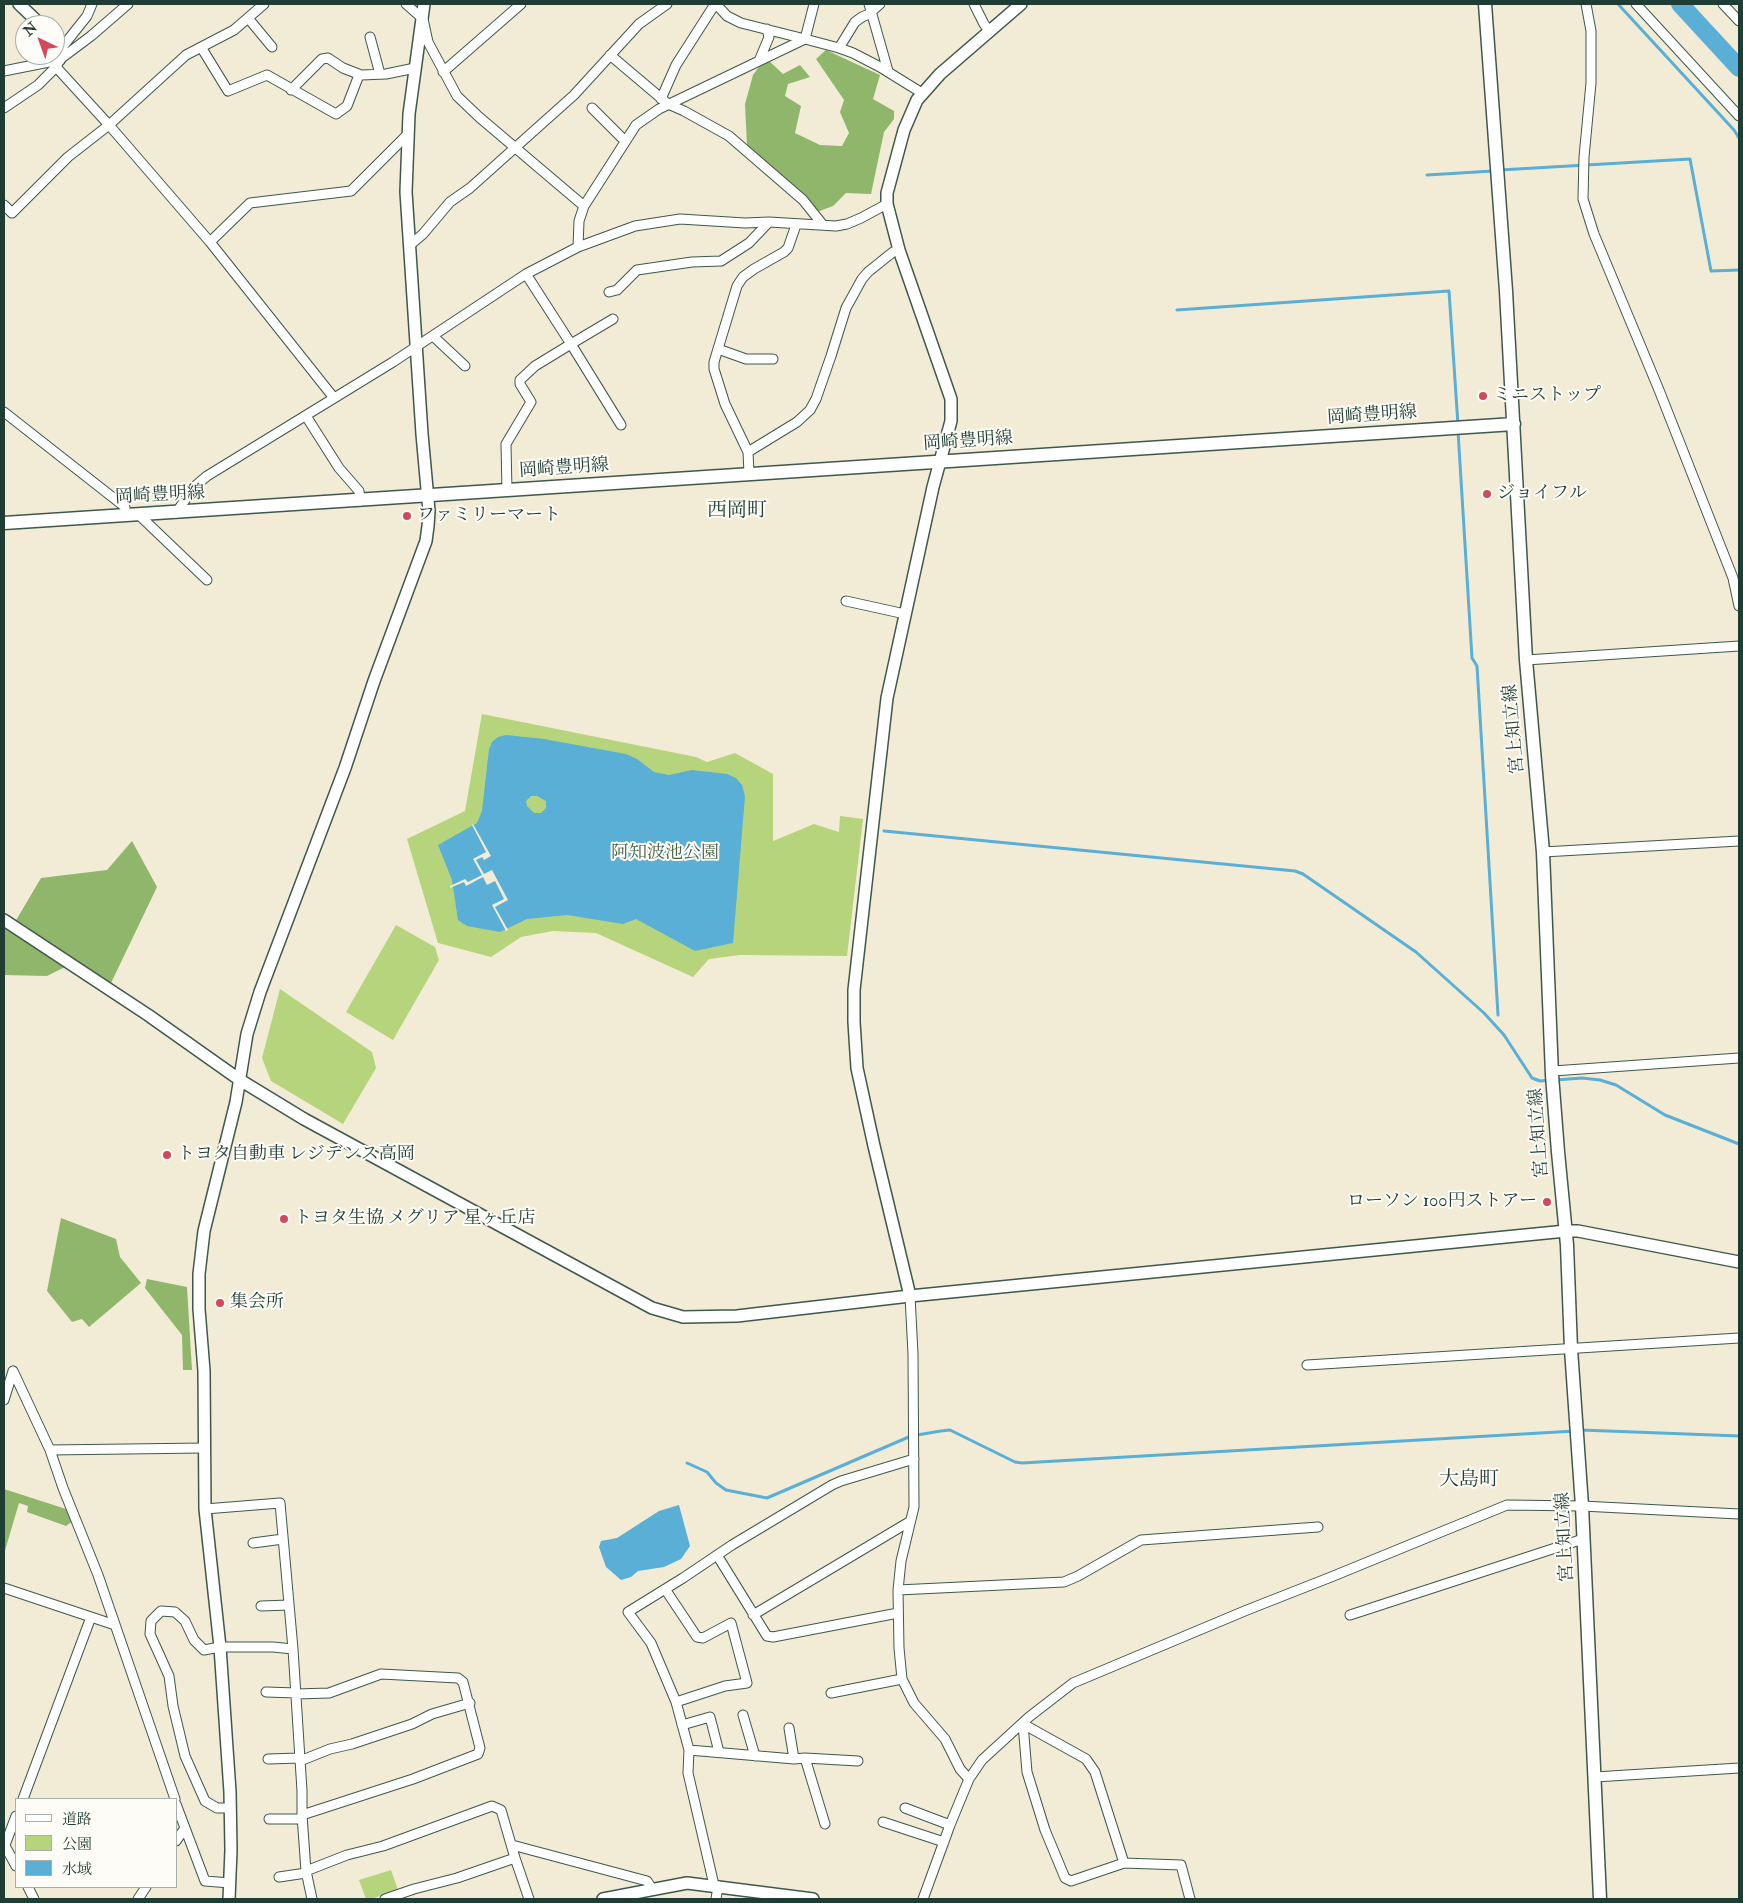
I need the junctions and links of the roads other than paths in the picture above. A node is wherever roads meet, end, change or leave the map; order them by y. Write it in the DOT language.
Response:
graph roads {
  1 [pos="19,4"];
  2 [pos="92,4"];
  3 [pos="128,4"];
  4 [pos="264,4"];
  5 [pos="406,4"];
  6 [pos="424,4"];
  7 [pos="521,4"];
  8 [pos="667,4"];
  9 [pos="716,4"];
  10 [pos="814,4"];
  11 [pos="880,4"];
  12 [pos="974,4"];
  13 [pos="1021,4"];
  14 [pos="1485,4"];
  15 [pos="1586,4"];
  16 [pos="1636,4"];
  17 [pos="1723,4"];
  18 [pos="871,8"];
  19 [pos="31,15"];
  20 [pos="248,18"];
  21 [pos="422,20"];
  22 [pos="1739,21"];
  23 [pos="767,29"];
  24 [pos="990,32"];
  25 [pos="370,37"];
  26 [pos="805,38"];
  27 [pos="65,47"];
  28 [pos="202,47"];
  29 [pos="272,47"];
  30 [pos="839,48"];
  31 [pos="65,53"];
  32 [pos="610,55"];
  33 [pos="760,61"];
  34 [pos="30,65"];
  35 [pos="52,65"];
  36 [pos="61,65"];
  37 [pos="415,68"];
  38 [pos="4,71"];
  39 [pos="443,72"];
  40 [pos="888,72"];
  41 [pos="380,74"];
  42 [pos="359,75"];
  43 [pos="292,90"];
  44 [pos="922,93"];
  45 [pos="665,102"];
  46 [pos="4,108"];
  47 [pos="592,108"];
  48 [pos="1739,116"];
  49 [pos="109,125"];
  50 [pos="407,135"];
  51 [pos="625,140"];
  52 [pos="515,146"];
  53 [pos="887,204"];
  54 [pos="4,205"];
  55 [pos="584,206"];
  56 [pos="769,222"];
  57 [pos="796,225"];
  58 [pos="823,225"];
  59 [pos="210,242"];
  60 [pos="410,245"];
  61 [pos="578,247"];
  62 [pos="899,250"];
  63 [pos="526,274"];
  64 [pos="608,292"];
  65 [pos="613,319"];
  66 [pos="433,336"];
  67 [pos="571,344"];
  68 [pos="417,346"];
  69 [pos="718,349"];
  70 [pos="773,359"];
  71 [pos="465,366"];
  72 [pos="334,398"];
  73 [pos="4,412"];
  74 [pos="306,416"];
  75 [pos="1514,424"];
  76 [pos="621,425"];
  77 [pos="748,452"];
  78 [pos="940,461"];
  79 [pos="749,474"];
  80 [pos="507,491"];
  81 [pos="428,496"];
  82 [pos="360,501"];
  83 [pos="176,513"];
  84 [pos="139,515"];
  85 [pos="125,516"];
  86 [pos="4,523"];
  87 [pos="207,580"];
  88 [pos="846,602"];
  89 [pos="1739,606"];
  90 [pos="905,614"];
  91 [pos="1739,646"];
  92 [pos="1526,660"];
  93 [pos="1739,841"];
  94 [pos="1543,852"];
  95 [pos="4,920"];
  96 [pos="1739,1058"];
  97 [pos="1552,1071"];
  98 [pos="240,1080"];
  99 [pos="1566,1231"];
  100 [pos="1739,1262"];
  101 [pos="910,1296"];
  102 [pos="1739,1338"];
  103 [pos="1571,1348"];
  104 [pos="1307,1364"];
  105 [pos="4,1400"];
  106 [pos="204,1448"];
  107 [pos="50,1450"];
  108 [pos="914,1459"];
  109 [pos="1582,1506"];
  110 [pos="205,1509"];
  111 [pos="1739,1514"];
  112 [pos="909,1522"];
  113 [pos="1318,1527"];
  114 [pos="283,1539"];
  115 [pos="1583,1539"];
  116 [pos="253,1543"];
  117 [pos="717,1555"];
  118 [pos="4,1588"];
  119 [pos="665,1589"];
  120 [pos="898,1590"];
  121 [pos="261,1606"];
  122 [pos="289,1606"];
  123 [pos="898,1613"];
  124 [pos="753,1615"];
  125 [pos="1350,1616"];
  126 [pos="91,1617"];
  127 [pos="115,1625"];
  128 [pos="220,1647"];
  129 [pos="293,1649"];
  130 [pos="902,1679"];
  131 [pos="266,1692"];
  132 [pos="296,1693"];
  133 [pos="831,1693"];
  134 [pos="676,1702"];
  135 [pos="470,1703"];
  136 [pos="743,1715"];
  137 [pos="1023,1724"];
  138 [pos="682,1725"];
  139 [pos="789,1728"];
  140 [pos="689,1750"];
  141 [pos="719,1752"];
  142 [pos="755,1756"];
  143 [pos="806,1758"];
  144 [pos="268,1759"];
  145 [pos="299,1759"];
  146 [pos="794,1759"];
  147 [pos="858,1762"];
  148 [pos="1739,1768"];
  149 [pos="1595,1776"];
  150 [pos="969,1778"];
  151 [pos="23,1798"];
  152 [pos="175,1798"];
  153 [pos="230,1808"];
  154 [pos="905,1808"];
  155 [pos="178,1810"];
  156 [pos="302,1817"];
  157 [pos="15,1818"];
  158 [pos="269,1820"];
  159 [pos="883,1822"];
  160 [pos="825,1824"];
  161 [pos="950,1825"];
  162 [pos="184,1828"];
  163 [pos="178,1838"];
  164 [pos="944,1842"];
  165 [pos="4,1844"];
  166 [pos="512,1845"];
  167 [pos="515,1858"];
  168 [pos="15,1864"];
  169 [pos="1124,1864"];
  170 [pos="306,1872"];
  171 [pos="279,1877"];
  172 [pos="230,1883"];
  173 [pos="716,1885"];
  174 [pos="145,1888"];
  175 [pos="653,1890"];
  176 [pos="637,1896"];
  177 [pos="138,1899"];
  178 [pos="229,1899"];
  179 [pos="312,1899"];
  180 [pos="385,1899"];
  181 [pos="529,1899"];
  182 [pos="603,1899"];
  183 [pos="716,1899"];
  184 [pos="813,1899"];
  185 [pos="923,1899"];
  186 [pos="1190,1899"];
  187 [pos="1600,1899"];
  1 -- 19 [label="street"];
  2 -- 27 [label="street"];
  3 -- 31 [label="street"];
  4 -- 20 [label="street"];
  5 -- 21 [label="street"];
  6 -- 21 [label="street"];
  7 -- 39 [label="street"];
  8 -- 32 [label="street"];
  9 -- 23 [label="street"];
  9 -- 45 [label="street"];
  10 -- 26 [label="street"];
  11 -- 18 [label="street"];
  12 -- 24 [label="street"];
  13 -- 24 [label="street"];
  14 -- 75 [label="main road"];
  15 -- 89 [label="street"];
  16 -- 48 [label="street"];
  17 -- 22 [label="street"];
  18 -- 30 [label="street"];
  18 -- 40 [label="street"];
  20 -- 28 [label="street"];
  20 -- 29 [label="street"];
  21 -- 37 [label="street"];
  21 -- 39 [label="street"];
  23 -- 26 [label="street"];
  23 -- 33 [label="street"];
  24 -- 44 [label="street"];
  25 -- 41 [label="street"];
  26 -- 30 [label="street"];
  26 -- 33 [label="street"];
  28 -- 43 [label="street"];
  28 -- 49 [label="street"];
  30 -- 40 [label="street"];
  32 -- 45 [label="street"];
  32 -- 52 [label="street"];
  33 -- 45 [label="street"];
  34 -- 38 [label="street"];
  35 -- 46 [label="street"];
  36 -- 49 [label="street"];
  37 -- 41 [label="street"];
  37 -- 50 [label="street"];
  39 -- 52 [label="street"];
  40 -- 44 [label="street"];
  41 -- 42 [label="street"];
  42 -- 43 [label="street"];
  42 -- 43 [label="street"];
  44 -- 53 [label="street"];
  45 -- 51 [label="street"];
  45 -- 58 [label="street"];
  47 -- 51 [label="street"];
  49 -- 54 [label="street"];
  49 -- 59 [label="street"];
  50 -- 59 [label="street"];
  50 -- 60 [label="street"];
  51 -- 55 [label="street"];
  52 -- 55 [label="street"];
  52 -- 60 [label="street"];
  53 -- 58 [label="street"];
  53 -- 62 [label="street"];
  55 -- 61 [label="street"];
  56 -- 57 [label="street"];
  56 -- 61 [label="street"];
  56 -- 64 [label="street"];
  57 -- 58 [label="street"];
  57 -- 69 [label="street"];
  59 -- 72 [label="street"];
  60 -- 68 [label="street"];
  61 -- 63 [label="street"];
  62 -- 77 [label="street"];
  62 -- 78 [label="street"];
  63 -- 66 [label="street"];
  63 -- 67 [label="street"];
  65 -- 67 [label="street"];
  66 -- 68 [label="street"];
  66 -- 71 [label="street"];
  67 -- 76 [label="street"];
  67 -- 80 [label="street"];
  68 -- 72 [label="street"];
  68 -- 81 [label="street"];
  69 -- 70 [label="street"];
  69 -- 77 [label="street"];
  72 -- 74 [label="street"];
  73 -- 85 [label="street"];
  74 -- 82 [label="street"];
  74 -- 83 [label="street"];
  75 -- 78 [label="main road, 岡崎豊明線"];
  75 -- 92 [label="main road, 宮上知立線"];
  77 -- 79 [label="street"];
  78 -- 79 [label="main road, 岡崎豊明線"];
  78 -- 90 [label="street"];
  79 -- 80 [label="main road, 岡崎豊明線"];
  80 -- 81 [label="main road, 岡崎豊明線"];
  81 -- 82 [label="main road, 岡崎豊明線"];
  81 -- 98 [label="street"];
  82 -- 83 [label="main road, 岡崎豊明線"];
  83 -- 84 [label="main road, 岡崎豊明線"];
  84 -- 85 [label="main road, 岡崎豊明線"];
  84 -- 87 [label="street"];
  85 -- 86 [label="main road, 岡崎豊明線"];
  88 -- 90 [label="street"];
  90 -- 101 [label="street"];
  91 -- 92 [label="street"];
  92 -- 94 [label="main road, 宮上知立線"];
  93 -- 94 [label="street"];
  94 -- 97 [label="main road, 宮上知立線"];
  95 -- 98 [label="street"];
  96 -- 97 [label="street"];
  97 -- 99 [label="main road, 宮上知立線"];
  98 -- 101 [label="street"];
  98 -- 106 [label="street"];
  99 -- 100 [label="street"];
  99 -- 101 [label="street"];
  99 -- 103 [label="main road, 宮上知立線"];
  101 -- 108 [label="street"];
  102 -- 103 [label="street"];
  103 -- 104 [label="street"];
  103 -- 109 [label="main road, 宮上知立線"];
  105 -- 107 [label="street"];
  106 -- 107 [label="street"];
  106 -- 110 [label="street"];
  107 -- 127 [label="street"];
  108 -- 112 [label="street"];
  108 -- 117 [label="street"];
  109 -- 111 [label="street"];
  109 -- 115 [label="main road, 宮上知立線"];
  109 -- 137 [label="street"];
  110 -- 114 [label="street"];
  110 -- 128 [label="street"];
  112 -- 120 [label="street"];
  112 -- 124 [label="street"];
  113 -- 120 [label="street"];
  114 -- 116 [label="street"];
  114 -- 122 [label="street"];
  115 -- 125 [label="street"];
  115 -- 149 [label="main road, 宮上知立線"];
  117 -- 119 [label="street"];
  117 -- 124 [label="street"];
  118 -- 126 [label="street"];
  119 -- 134 [label="street"];
  119 -- 134 [label="street"];
  120 -- 123 [label="street"];
  121 -- 122 [label="street"];
  122 -- 129 [label="street"];
  123 -- 124 [label="street"];
  123 -- 130 [label="street"];
  126 -- 127 [label="street"];
  126 -- 151 [label="street"];
  127 -- 152 [label="street"];
  128 -- 129 [label="street"];
  128 -- 153 [label="street"];
  128 -- 153 [label="street"];
  129 -- 132 [label="street"];
  130 -- 133 [label="street"];
  130 -- 150 [label="street"];
  131 -- 132 [label="street"];
  132 -- 135 [label="street"];
  132 -- 145 [label="street"];
  134 -- 138 [label="street"];
  135 -- 145 [label="street"];
  135 -- 156 [label="street"];
  136 -- 142 [label="street"];
  137 -- 150 [label="street"];
  137 -- 169 [label="street"];
  137 -- 169 [label="street"];
  138 -- 140 [label="street"];
  138 -- 141 [label="street"];
  139 -- 146 [label="street"];
  140 -- 141 [label="street"];
  140 -- 173 [label="street"];
  141 -- 142 [label="street"];
  142 -- 146 [label="street"];
  143 -- 146 [label="street"];
  143 -- 147 [label="street"];
  143 -- 160 [label="street"];
  144 -- 145 [label="street"];
  145 -- 156 [label="street"];
  148 -- 149 [label="street"];
  149 -- 187 [label="main road, 宮上知立線"];
  150 -- 161 [label="street"];
  153 -- 172 [label="street"];
  154 -- 161 [label="street"];
  155 -- 162 [label="street"];
  156 -- 158 [label="street"];
  156 -- 170 [label="street"];
  157 -- 165 [label="street"];
  159 -- 164 [label="street"];
  161 -- 164 [label="street"];
  162 -- 163 [label="street"];
  162 -- 172 [label="street"];
  164 -- 185 [label="street"];
  165 -- 168 [label="street"];
  166 -- 167 [label="street"];
  166 -- 170 [label="street"];
  166 -- 175 [label="street"];
  167 -- 180 [label="street"];
  167 -- 181 [label="street"];
  169 -- 186 [label="street"];
  170 -- 171 [label="street"];
  170 -- 179 [label="street"];
  172 -- 178 [label="street"];
  173 -- 175 [label="street"];
  173 -- 183 [label="street"];
  173 -- 184 [label="street"];
  174 -- 177 [label="street"];
  175 -- 176 [label="street"];
  176 -- 182 [label="street"];
}
